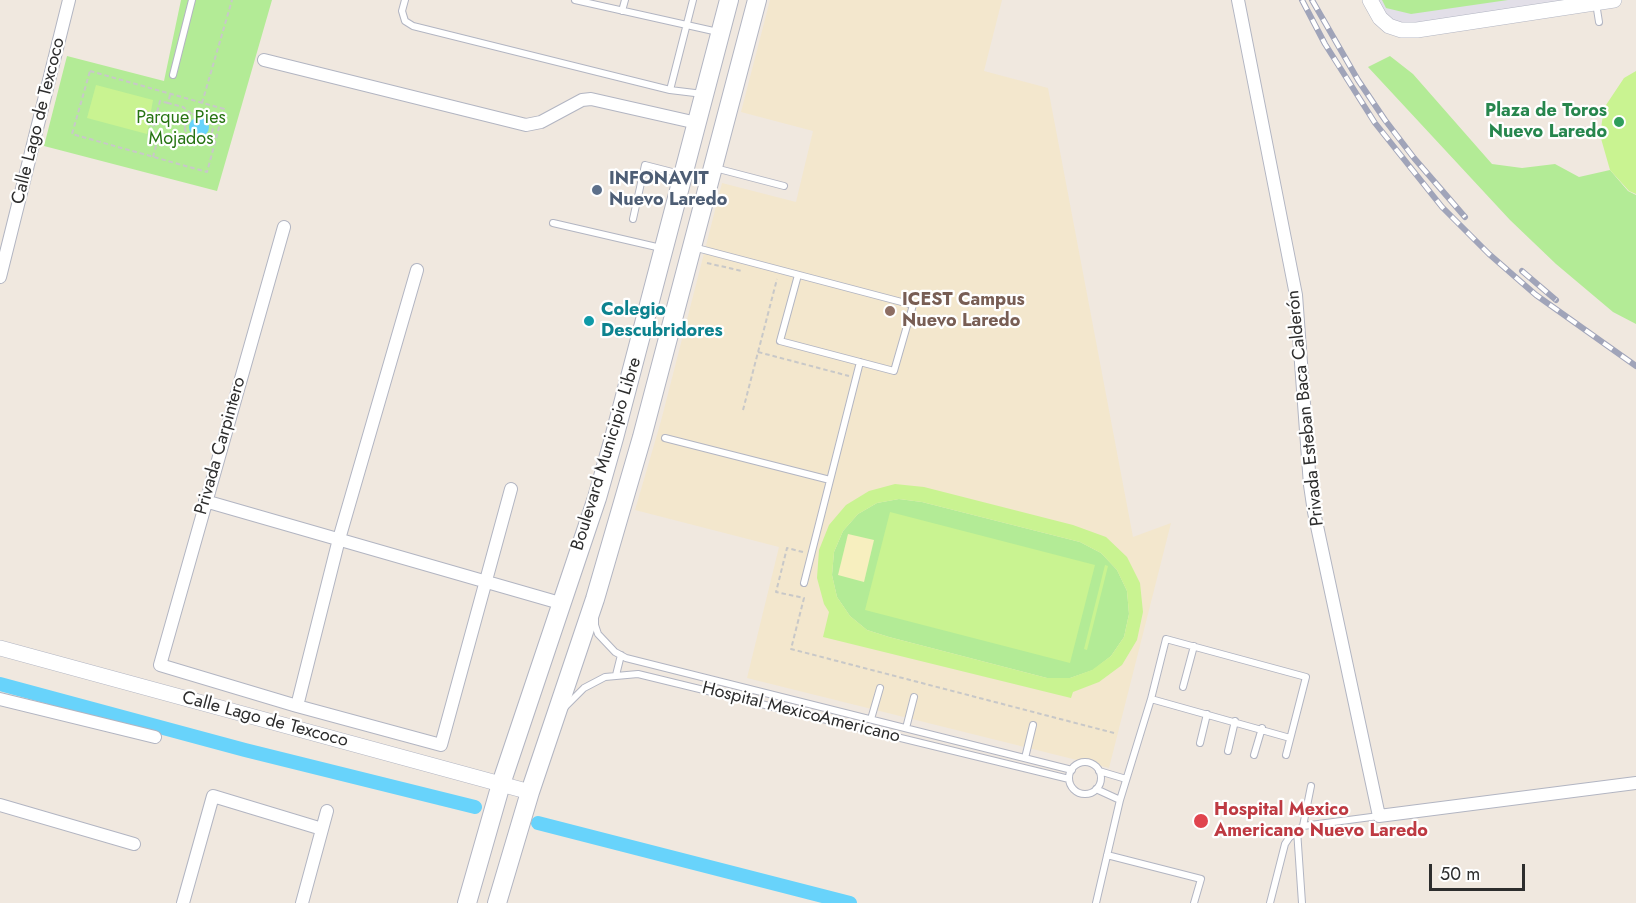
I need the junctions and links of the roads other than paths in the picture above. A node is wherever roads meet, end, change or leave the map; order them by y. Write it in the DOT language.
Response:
graph roads {
  1 [pos="69,0"];
  2 [pos="192,0"];
  3 [pos="405,0"];
  4 [pos="575,0"];
  5 [pos="625,0"];
  6 [pos="693,0"];
  7 [pos="729,0"];
  8 [pos="757,0"];
  9 [pos="1238,0"];
  10 [pos="1370,0"];
  11 [pos="1614,0"];
  12 [pos="1596,3"];
  13 [pos="622,11"];
  14 [pos="1599,22"];
  15 [pos="687,25"];
  16 [pos="721,33"];
  17 [pos="746,40"];
  18 [pos="264,60"];
  19 [pos="173,75"];
  20 [pos="670,90"];
  21 [pos="705,94"];
  22 [pos="697,123"];
  23 [pos="713,167"];
  24 [pos="684,175"];
  25 [pos="784,186"];
  26 [pos="678,194"];
  27 [pos="704,200"];
  28 [pos="633,219"];
  29 [pos="553,223"];
  30 [pos="284,227"];
  31 [pos="692,247"];
  32 [pos="664,248"];
  33 [pos="417,270"];
  34 [pos="798,275"];
  35 [pos="0,277"];
  36 [pos="860,362"];
  37 [pos="665,438"];
  38 [pos="830,480"];
  39 [pos="511,489"];
  40 [pos="597,498"];
  41 [pos="205,501"];
  42 [pos="621,506"];
  43 [pos="339,539"];
  44 [pos="486,581"];
  45 [pos="804,583"];
  46 [pos="595,599"];
  47 [pos="560,603"];
  48 [pos="1194,646"];
  49 [pos="0,648"];
  50 [pos="621,655"];
  51 [pos="616,675"];
  52 [pos="1183,687"];
  53 [pos="880,688"];
  54 [pos="758,690"];
  55 [pos="915,697"];
  56 [pos="0,699"];
  57 [pos="1151,699"];
  58 [pos="754,702"];
  59 [pos="297,706"];
  60 [pos="1208,714"];
  61 [pos="871,719"];
  62 [pos="1235,721"];
  63 [pos="1033,725"];
  64 [pos="552,728"];
  65 [pos="909,728"];
  66 [pos="1262,728"];
  67 [pos="155,737"];
  68 [pos="1290,738"];
  69 [pos="909,740"];
  70 [pos="1200,743"];
  71 [pos="1228,751"];
  72 [pos="1002,752"];
  73 [pos="1286,755"];
  74 [pos="1254,756"];
  75 [pos="1025,758"];
  76 [pos="999,762"];
  77 [pos="1072,770"];
  78 [pos="1099,771"];
  79 [pos="1069,779"];
  80 [pos="1126,779"];
  81 [pos="1636,783"];
  82 [pos="501,784"];
  83 [pos="1311,786"];
  84 [pos="1096,789"];
  85 [pos="530,792"];
  86 [pos="1120,800"];
  87 [pos="0,805"];
  88 [pos="327,811"];
  89 [pos="1379,816"];
  90 [pos="1300,828"];
  91 [pos="322,829"];
  92 [pos="134,844"];
  93 [pos="1107,855"];
  94 [pos="183,903"];
  95 [pos="302,903"];
  96 [pos="467,903"];
  97 [pos="497,903"];
  98 [pos="1096,903"];
  99 [pos="1194,903"];
  100 [pos="1270,903"];
  101 [pos="1302,903"];
  1 -- 35 [label="street, Calle Lago de Texcoco"];
  2 -- 19 [label="lane"];
  3 -- 20 [label="lane"];
  4 -- 13 [label="lane"];
  5 -- 13 [label="lane"];
  6 -- 15 [label="lane"];
  7 -- 16 [label="main road, Boulevard Municipio Libre"];
  8 -- 17 [label="main road, Boulevard Municipio Libre"];
  9 -- 89 [label="street, Privada Esteban Baca Calderón"];
  10 -- 12 [label="street"];
  11 -- 12 [label="street"];
  12 -- 14 [label="lane"];
  13 -- 15 [label="lane"];
  15 -- 16 [label="lane"];
  15 -- 20 [label="lane"];
  16 -- 17 [label="main road"];
  16 -- 21 [label="main road, Boulevard Municipio Libre"];
  17 -- 23 [label="main road, Boulevard Municipio Libre"];
  18 -- 22 [label="street"];
  20 -- 21 [label="lane"];
  21 -- 22 [label="main road, Boulevard Municipio Libre"];
  22 -- 24 [label="main road, Boulevard Municipio Libre"];
  23 -- 25 [label="lane"];
  23 -- 27 [label="main road, Boulevard Municipio Libre"];
  24 -- 26 [label="main road, Boulevard Municipio Libre"];
  24 -- 28 [label="lane"];
  26 -- 27 [label="main road"];
  26 -- 32 [label="main road, Boulevard Municipio Libre"];
  27 -- 31 [label="main road, Boulevard Municipio Libre"];
  29 -- 32 [label="lane"];
  30 -- 41 [label="street, Privada Carpintero"];
  31 -- 34 [label="lane"];
  31 -- 42 [label="main road, Boulevard Municipio Libre"];
  32 -- 40 [label="main road, Boulevard Municipio Libre"];
  33 -- 43 [label="street"];
  34 -- 36 [label="lane"];
  34 -- 36 [label="lane"];
  36 -- 38 [label="lane"];
  37 -- 38 [label="lane"];
  38 -- 45 [label="lane"];
  39 -- 44 [label="street"];
  40 -- 42 [label="main road"];
  40 -- 47 [label="main road, Boulevard Municipio Libre"];
  41 -- 43 [label="street"];
  41 -- 59 [label="street, Privada Carpintero"];
  42 -- 46 [label="main road, Boulevard Municipio Libre"];
  43 -- 44 [label="street"];
  43 -- 59 [label="street"];
  44 -- 47 [label="street"];
  44 -- 59 [label="street"];
  46 -- 50 [label="lane, Hospital MexicoAmericano"];
  46 -- 64 [label="main road, Boulevard Municipio Libre"];
  47 -- 82 [label="main road, Boulevard Municipio Libre"];
  48 -- 52 [label="lane"];
  48 -- 57 [label="lane"];
  48 -- 68 [label="lane"];
  49 -- 82 [label="street, Calle Lago de Texcoco"];
  50 -- 51 [label="lane"];
  50 -- 54 [label="lane, Hospital MexicoAmericano"];
  51 -- 58 [label="lane, Hospital MexicoAmericano"];
  51 -- 64 [label="lane, Hospital MexicoAmericano"];
  53 -- 61 [label="lane"];
  54 -- 58 [label="lane"];
  54 -- 61 [label="lane, Hospital MexicoAmericano"];
  55 -- 65 [label="lane"];
  56 -- 67 [label="street"];
  57 -- 60 [label="lane"];
  57 -- 80 [label="lane"];
  58 -- 69 [label="lane, Hospital MexicoAmericano"];
  60 -- 62 [label="lane"];
  60 -- 70 [label="lane"];
  61 -- 65 [label="lane, Hospital MexicoAmericano"];
  62 -- 66 [label="lane"];
  62 -- 71 [label="lane"];
  63 -- 75 [label="lane"];
  64 -- 85 [label="main road, Boulevard Municipio Libre"];
  65 -- 69 [label="lane"];
  65 -- 72 [label="lane, Hospital MexicoAmericano"];
  66 -- 68 [label="lane"];
  66 -- 74 [label="lane"];
  68 -- 73 [label="lane"];
  69 -- 76 [label="lane, Hospital MexicoAmericano"];
  72 -- 75 [label="lane, Hospital MexicoAmericano"];
  72 -- 76 [label="lane"];
  75 -- 77 [label="lane, Hospital MexicoAmericano"];
  76 -- 79 [label="lane, Hospital MexicoAmericano"];
  77 -- 78 [label="lane"];
  77 -- 79 [label="lane"];
  78 -- 80 [label="lane"];
  78 -- 84 [label="lane"];
  79 -- 84 [label="lane"];
  80 -- 86 [label="lane"];
  81 -- 89 [label="street"];
  82 -- 85 [label="street, Calle Lago de Texcoco"];
  82 -- 96 [label="main road, Boulevard Municipio Libre"];
  83 -- 90 [label="lane"];
  84 -- 86 [label="lane"];
  85 -- 97 [label="main road, Boulevard Municipio Libre"];
  86 -- 93 [label="lane"];
  87 -- 92 [label="street"];
  88 -- 91 [label="street"];
  89 -- 90 [label="lane"];
  90 -- 100 [label="lane"];
  90 -- 101 [label="lane"];
  91 -- 94 [label="street"];
  91 -- 95 [label="street"];
  93 -- 98 [label="lane"];
  93 -- 99 [label="lane"];
}
